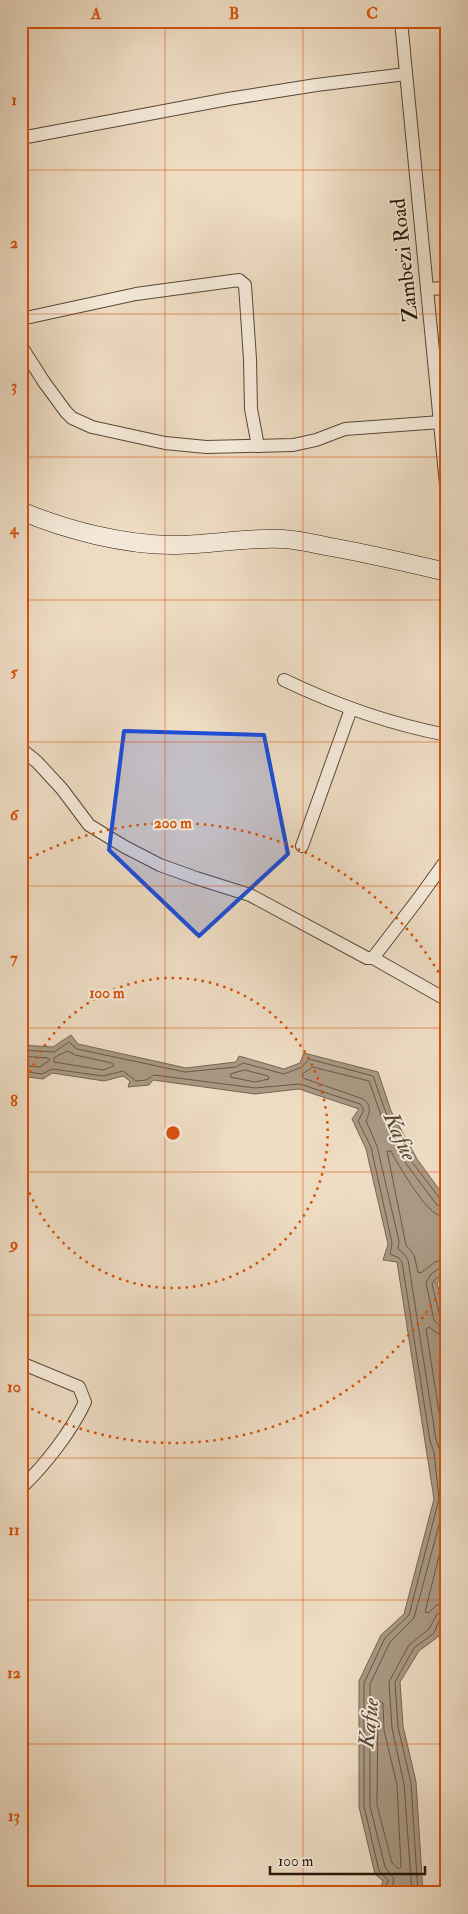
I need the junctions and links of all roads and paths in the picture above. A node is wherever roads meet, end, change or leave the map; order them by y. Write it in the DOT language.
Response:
graph roads {
  1 [pos="401,21"];
  2 [pos="406,74"];
  3 [pos="21,138"];
  4 [pos="427,288"];
  5 [pos="447,288"];
  6 [pos="21,320"];
  7 [pos="21,346"];
  8 [pos="441,422"];
  9 [pos="258,446"];
  10 [pos="446,473"];
  11 [pos="447,495"];
  12 [pos="21,511"];
  13 [pos="447,572"];
  14 [pos="284,680"];
  15 [pos="351,709"];
  16 [pos="447,735"];
  17 [pos="21,749"];
  18 [pos="302,846"];
  19 [pos="447,859"];
  20 [pos="373,958"];
  21 [pos="447,1000"];
  22 [pos="21,1363"];
  23 [pos="21,1488"];
  1 -- 2 [label="street, Zambezi Road"];
  2 -- 3 [label="street"];
  2 -- 4 [label="street, Zambezi Road"];
  4 -- 5 [label="street"];
  4 -- 8 [label="street, Zambezi Road"];
  6 -- 9 [label="street"];
  7 -- 9 [label="street"];
  8 -- 9 [label="street"];
  8 -- 10 [label="street, Zambezi Road"];
  10 -- 11 [label="street, Zambezi Road"];
  12 -- 13 [label="street"];
  14 -- 15 [label="street"];
  15 -- 16 [label="street"];
  15 -- 18 [label="street"];
  17 -- 20 [label="street"];
  19 -- 20 [label="street"];
  20 -- 21 [label="street"];
  22 -- 23 [label="street"];
}
